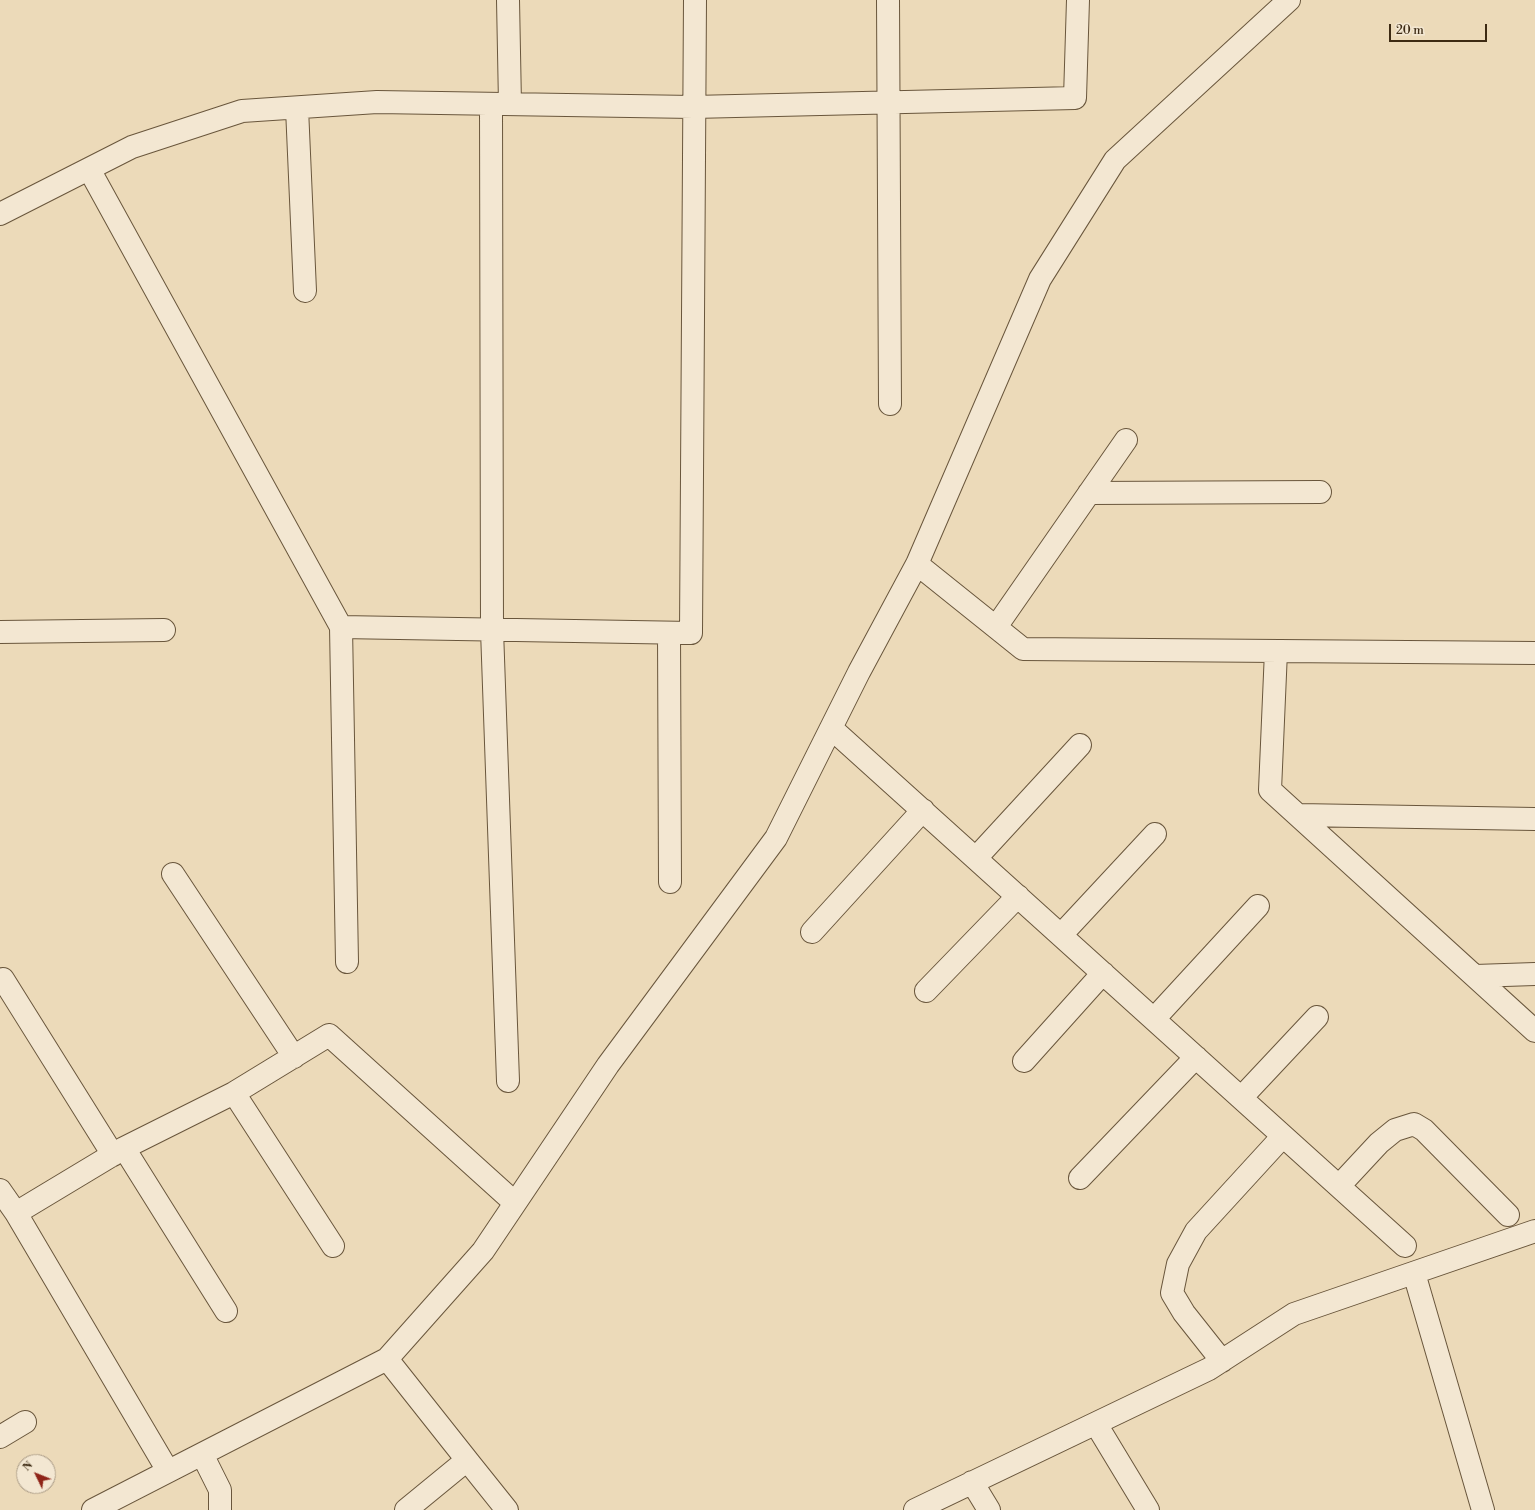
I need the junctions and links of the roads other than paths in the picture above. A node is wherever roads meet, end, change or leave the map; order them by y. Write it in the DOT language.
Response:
graph roads {
  1 [pos="508,0"];
  2 [pos="695,0"];
  3 [pos="888,0"];
  4 [pos="1078,0"];
  5 [pos="1289,0"];
  6 [pos="888,102"];
  7 [pos="500,104"];
  8 [pos="693,107"];
  9 [pos="297,108"];
  10 [pos="89,169"];
  11 [pos="0,214"];
  12 [pos="305,291"];
  13 [pos="890,404"];
  14 [pos="1126,440"];
  15 [pos="1089,492"];
  16 [pos="1320,492"];
  17 [pos="917,564"];
  18 [pos="342,627"];
  19 [pos="996,627"];
  20 [pos="164,630"];
  21 [pos="492,630"];
  22 [pos="0,632"];
  23 [pos="669,633"];
  24 [pos="1276,651"];
  25 [pos="1535,653"];
  26 [pos="832,728"];
  27 [pos="1080,745"];
  28 [pos="923,810"];
  29 [pos="1298,815"];
  30 [pos="1535,819"];
  31 [pos="1155,834"];
  32 [pos="976,858"];
  33 [pos="173,874"];
  34 [pos="670,882"];
  35 [pos="1018,896"];
  36 [pos="1258,906"];
  37 [pos="812,932"];
  38 [pos="1061,935"];
  39 [pos="347,962"];
  40 [pos="1103,973"];
  41 [pos="1535,974"];
  42 [pos="1475,976"];
  43 [pos="3,979"];
  44 [pos="926,991"];
  45 [pos="1316,1017"];
  46 [pos="1154,1019"];
  47 [pos="1535,1031"];
  48 [pos="294,1057"];
  49 [pos="1196,1057"];
  50 [pos="1024,1060"];
  51 [pos="508,1081"];
  52 [pos="234,1093"];
  53 [pos="1241,1098"];
  54 [pos="1283,1136"];
  55 [pos="118,1152"];
  56 [pos="1080,1178"];
  57 [pos="1339,1186"];
  58 [pos="0,1190"];
  59 [pos="515,1203"];
  60 [pos="16,1214"];
  61 [pos="1508,1215"];
  62 [pos="1535,1231"];
  63 [pos="333,1246"];
  64 [pos="1405,1246"];
  65 [pos="1414,1272"];
  66 [pos="226,1311"];
  67 [pos="387,1359"];
  68 [pos="1222,1361"];
  69 [pos="25,1422"];
  70 [pos="1096,1424"];
  71 [pos="0,1437"];
  72 [pos="202,1454"];
  73 [pos="467,1460"];
  74 [pos="168,1472"];
  75 [pos="972,1482"];
  76 [pos="93,1510"];
  77 [pos="220,1510"];
  78 [pos="406,1510"];
  79 [pos="507,1510"];
  80 [pos="915,1510"];
  81 [pos="989,1510"];
  82 [pos="1148,1510"];
  83 [pos="1483,1510"];
  1 -- 7 [label="street"];
  2 -- 8 [label="street"];
  3 -- 6 [label="street"];
  4 -- 6 [label="street"];
  5 -- 17 [label="street"];
  6 -- 8 [label="street"];
  6 -- 13 [label="street"];
  7 -- 8 [label="street"];
  7 -- 9 [label="street"];
  7 -- 21 [label="street"];
  8 -- 23 [label="street"];
  9 -- 10 [label="street"];
  9 -- 12 [label="street"];
  10 -- 11 [label="street"];
  10 -- 18 [label="street"];
  14 -- 15 [label="street"];
  15 -- 16 [label="street"];
  15 -- 19 [label="street"];
  17 -- 19 [label="street"];
  17 -- 26 [label="street"];
  18 -- 21 [label="street"];
  18 -- 39 [label="street"];
  19 -- 24 [label="street"];
  20 -- 22 [label="street"];
  21 -- 23 [label="street"];
  21 -- 51 [label="street"];
  23 -- 34 [label="street"];
  24 -- 25 [label="street"];
  24 -- 29 [label="street"];
  26 -- 28 [label="street"];
  26 -- 59 [label="street"];
  27 -- 32 [label="street"];
  28 -- 32 [label="street"];
  28 -- 37 [label="street"];
  29 -- 30 [label="street"];
  29 -- 42 [label="street"];
  31 -- 38 [label="street"];
  32 -- 35 [label="street"];
  33 -- 48 [label="street"];
  35 -- 38 [label="street"];
  35 -- 44 [label="street"];
  36 -- 46 [label="street"];
  38 -- 40 [label="street"];
  40 -- 46 [label="street"];
  40 -- 50 [label="street"];
  41 -- 42 [label="street"];
  42 -- 47 [label="street"];
  43 -- 55 [label="street"];
  45 -- 53 [label="street"];
  46 -- 49 [label="street"];
  48 -- 52 [label="street"];
  48 -- 59 [label="street"];
  49 -- 53 [label="street"];
  49 -- 56 [label="street"];
  52 -- 55 [label="street"];
  52 -- 63 [label="street"];
  53 -- 54 [label="street"];
  54 -- 57 [label="street"];
  54 -- 68 [label="street"];
  55 -- 60 [label="street"];
  55 -- 66 [label="street"];
  57 -- 61 [label="street"];
  57 -- 64 [label="street"];
  58 -- 60 [label="street"];
  59 -- 67 [label="street"];
  60 -- 74 [label="street"];
  62 -- 65 [label="street"];
  65 -- 68 [label="street"];
  65 -- 83 [label="street"];
  67 -- 72 [label="street"];
  67 -- 73 [label="street"];
  68 -- 70 [label="street"];
  69 -- 71 [label="street"];
  70 -- 75 [label="street"];
  70 -- 82 [label="street"];
  72 -- 74 [label="street"];
  72 -- 77 [label="street"];
  73 -- 78 [label="street"];
  73 -- 79 [label="street"];
  74 -- 76 [label="street"];
  75 -- 80 [label="street"];
  75 -- 81 [label="street"];
}
